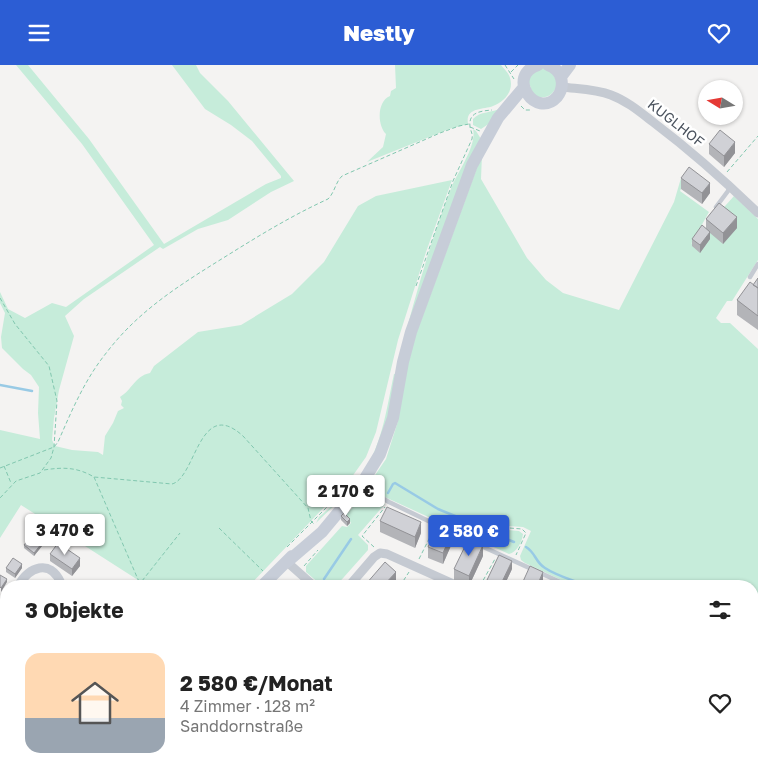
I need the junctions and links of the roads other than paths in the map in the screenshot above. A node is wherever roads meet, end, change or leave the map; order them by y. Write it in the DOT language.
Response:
graph roads {
  1 [pos="570,65"];
  2 [pos="526,66"];
  3 [pos="552,66"];
  4 [pos="562,82"];
  5 [pos="524,87"];
  6 [pos="533,101"];
  7 [pos="488,129"];
  8 [pos="729,185"];
  9 [pos="712,213"];
  10 [pos="758,213"];
  11 [pos="758,264"];
  12 [pos="750,277"];
  13 [pos="359,487"];
  14 [pos="286,555"];
  15 [pos="23,580"];
  16 [pos="59,580"];
  17 [pos="267,580"];
  18 [pos="307,580"];
  19 [pos="354,580"];
  20 [pos="442,580"];
  21 [pos="556,580"];
  1 -- 4 [label="street"];
  2 -- 5 [label="street"];
  3 -- 4 [label="street"];
  4 -- 6 [label="street"];
  4 -- 8 [label="street, KUGLHOF"];
  5 -- 6 [label="street"];
  5 -- 7 [label="street"];
  6 -- 7 [label="street"];
  7 -- 13 [label="street"];
  8 -- 9 [label="lane"];
  8 -- 10 [label="street, KUGLHOF"];
  11 -- 12 [label="lane"];
  13 -- 14 [label="street"];
  13 -- 21 [label="lane"];
  14 -- 17 [label="street"];
  14 -- 18 [label="street"];
  15 -- 16 [label="street"];
  19 -- 20 [label="street"];
}
